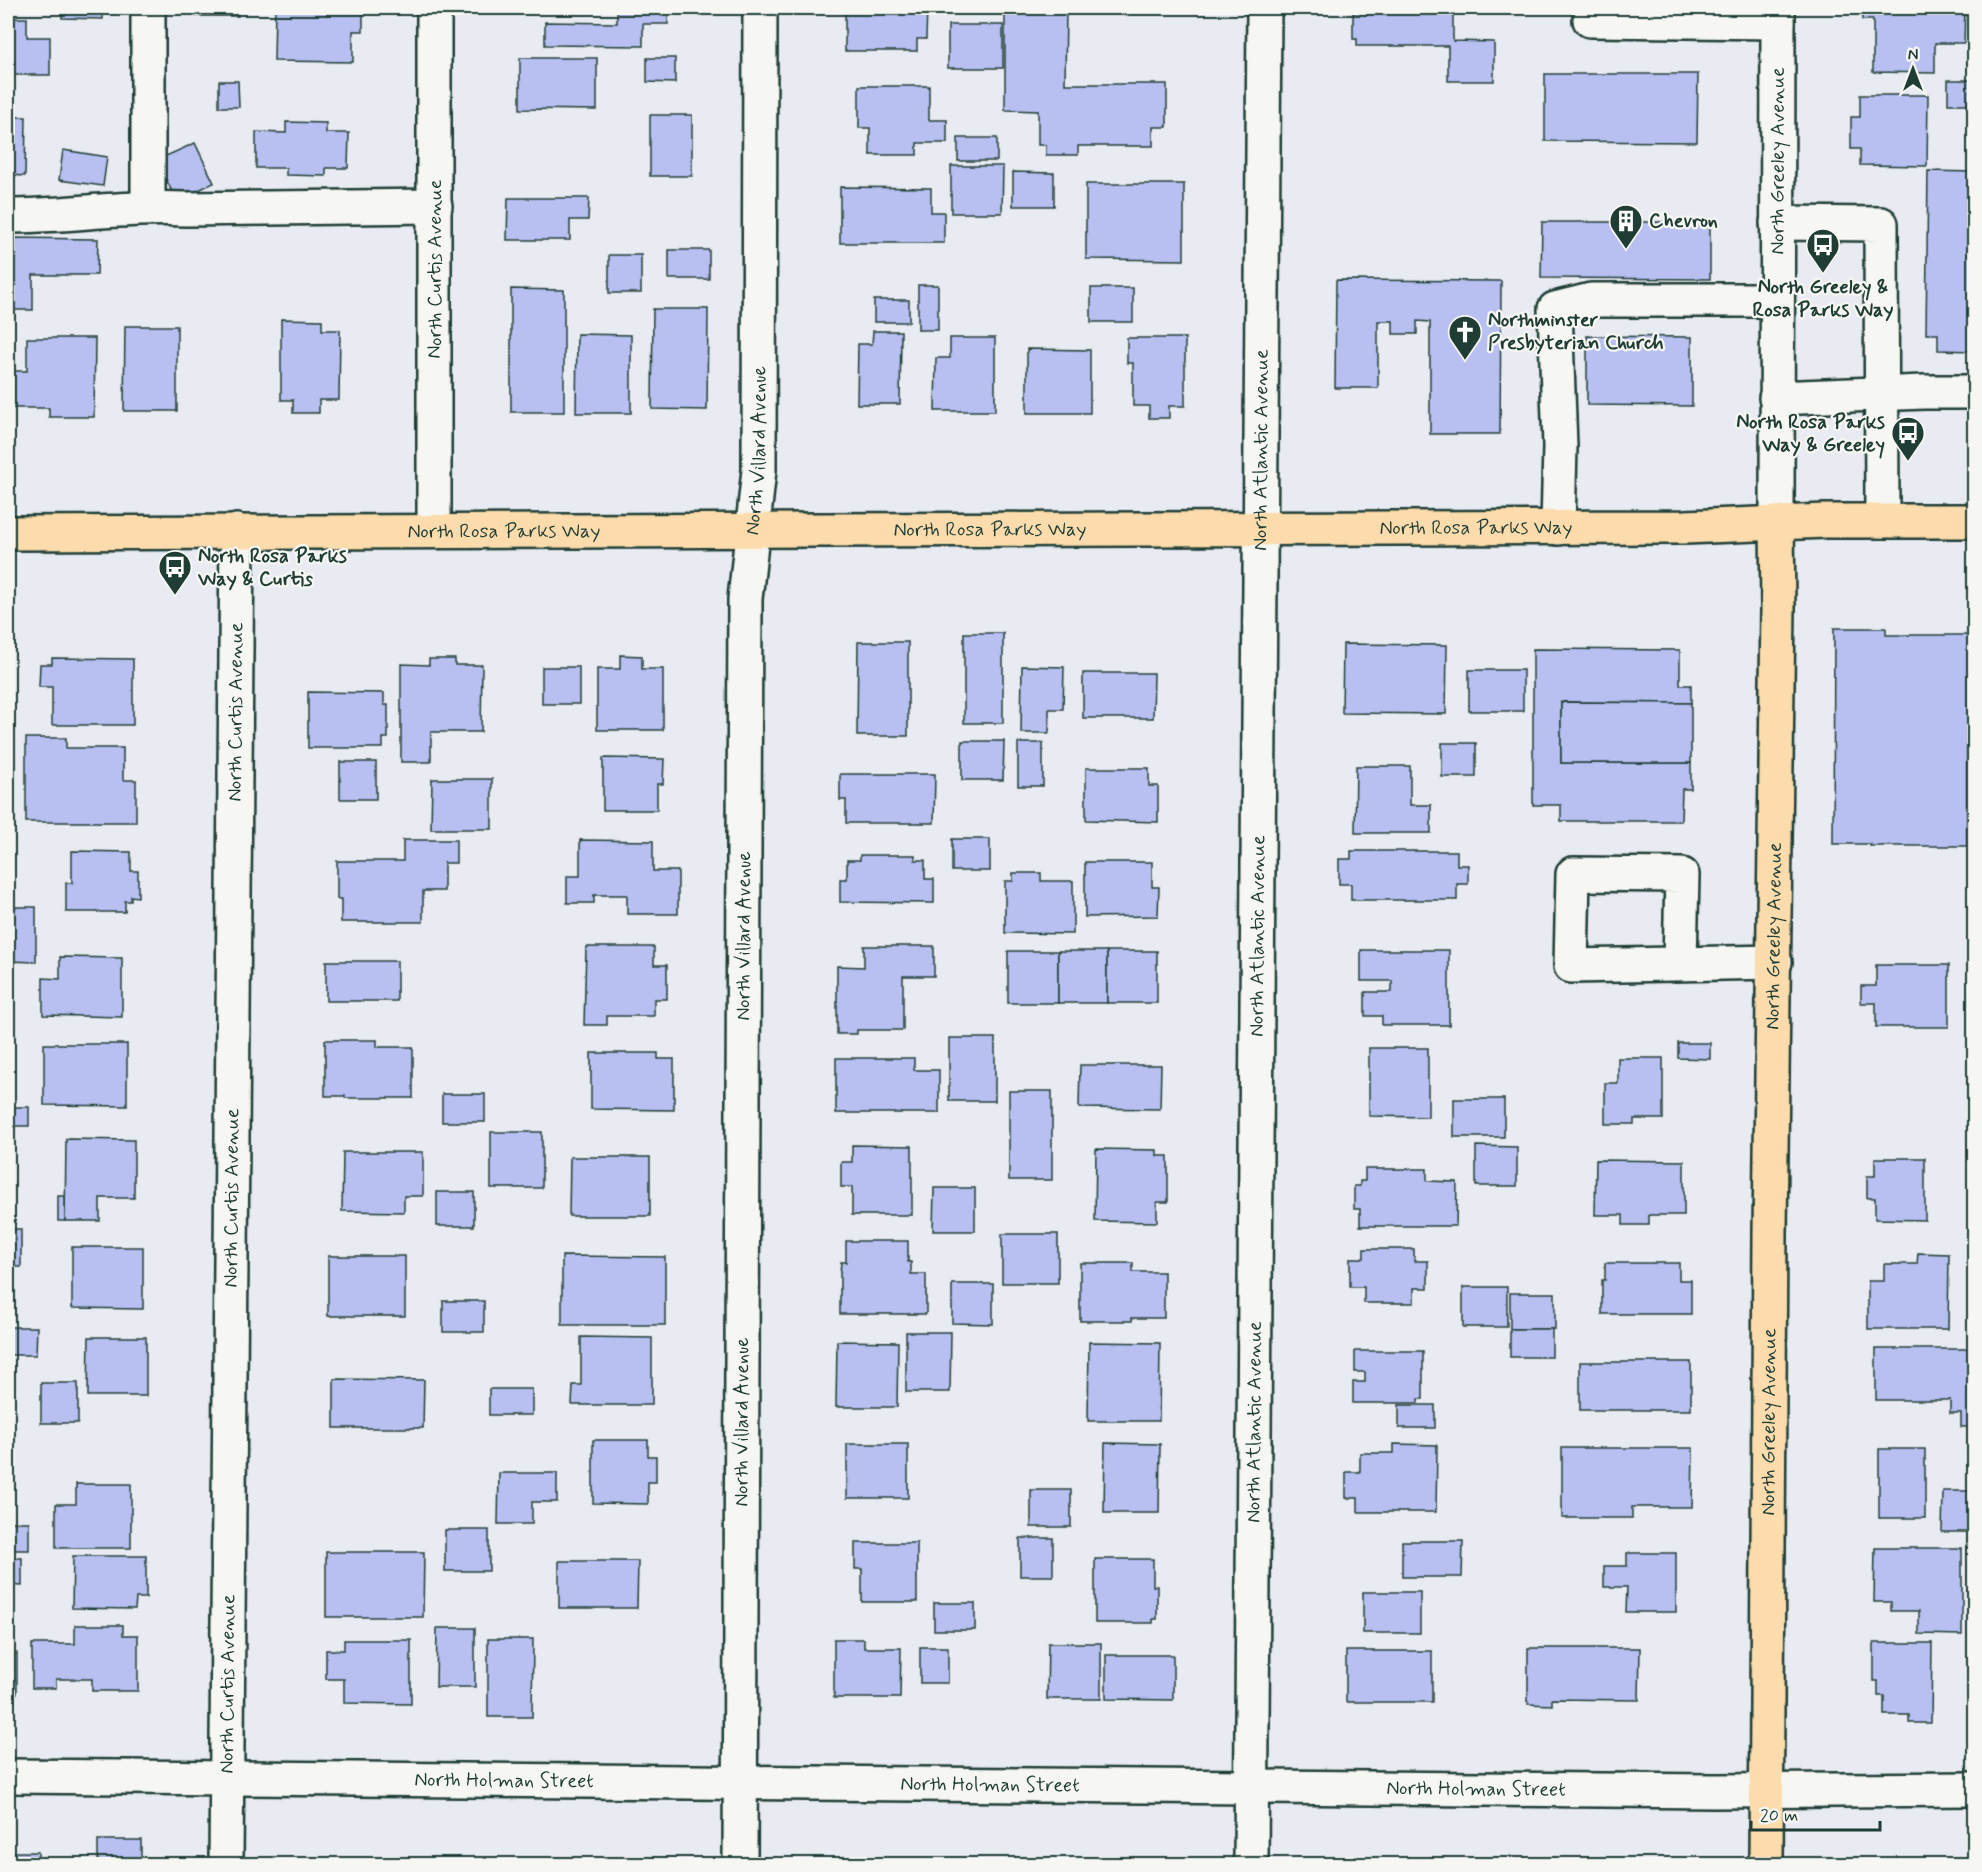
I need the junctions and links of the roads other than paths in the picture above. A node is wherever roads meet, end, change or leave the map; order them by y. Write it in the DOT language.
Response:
graph roads {
  1 [pos="148,8"];
  2 [pos="434,8"];
  3 [pos="760,8"];
  4 [pos="1264,8"];
  5 [pos="1778,15"];
  6 [pos="1590,20"];
  7 [pos="435,206"];
  8 [pos="148,207"];
  9 [pos="8,216"];
  10 [pos="1777,223"];
  11 [pos="1776,300"];
  12 [pos="1974,393"];
  13 [pos="1880,394"];
  14 [pos="1776,398"];
  15 [pos="1882,521"];
  16 [pos="1974,521"];
  17 [pos="1777,524"];
  18 [pos="1261,528"];
  19 [pos="1558,528"];
  20 [pos="753,530"];
  21 [pos="237,531"];
  22 [pos="434,531"];
  23 [pos="8,533"];
  24 [pos="1774,962"];
  25 [pos="1680,963"];
  26 [pos="8,1776"];
  27 [pos="226,1778"];
  28 [pos="740,1782"];
  29 [pos="1252,1786"];
  30 [pos="1974,1789"];
  31 [pos="1767,1791"];
  32 [pos="226,1864"];
  33 [pos="740,1864"];
  34 [pos="1251,1864"];
  35 [pos="1766,1864"];
  1 -- 8 [label="street"];
  2 -- 7 [label="street, North Curtis Avenue"];
  3 -- 20 [label="street, North Villard Avenue"];
  4 -- 18 [label="street, North Atlantic Avenue"];
  5 -- 6 [label="street"];
  5 -- 10 [label="street, North Greeley Avenue"];
  7 -- 8 [label="street"];
  7 -- 22 [label="street, North Curtis Avenue"];
  8 -- 9 [label="street"];
  10 -- 11 [label="street, North Greeley Avenue"];
  10 -- 13 [label="street"];
  11 -- 14 [label="street, North Greeley Avenue"];
  11 -- 19 [label="street"];
  12 -- 13 [label="street"];
  13 -- 14 [label="street"];
  13 -- 15 [label="street"];
  14 -- 17 [label="street, North Greeley Avenue"];
  15 -- 16 [label="main road, North Rosa Parks Way"];
  15 -- 17 [label="main road, North Rosa Parks Way"];
  17 -- 19 [label="main road, North Rosa Parks Way"];
  17 -- 24 [label="main road, North Greeley Avenue"];
  18 -- 19 [label="main road, North Rosa Parks Way"];
  18 -- 20 [label="main road, North Rosa Parks Way"];
  18 -- 29 [label="street, North Atlantic Avenue"];
  20 -- 22 [label="main road, North Rosa Parks Way"];
  20 -- 28 [label="street, North Villard Avenue"];
  21 -- 22 [label="main road, North Rosa Parks Way"];
  21 -- 23 [label="main road, North Rosa Parks Way"];
  21 -- 27 [label="street, North Curtis Avenue"];
  24 -- 25 [label="street"];
  24 -- 31 [label="main road, North Greeley Avenue"];
  26 -- 27 [label="street, North Holman Street"];
  27 -- 28 [label="street, North Holman Street"];
  27 -- 32 [label="street, North Curtis Avenue"];
  28 -- 29 [label="street, North Holman Street"];
  28 -- 33 [label="street, North Villard Avenue"];
  29 -- 31 [label="street, North Holman Street"];
  29 -- 34 [label="street, North Atlantic Avenue"];
  30 -- 31 [label="street, North Holman Street"];
  31 -- 35 [label="main road, North Greeley Avenue"];
}
